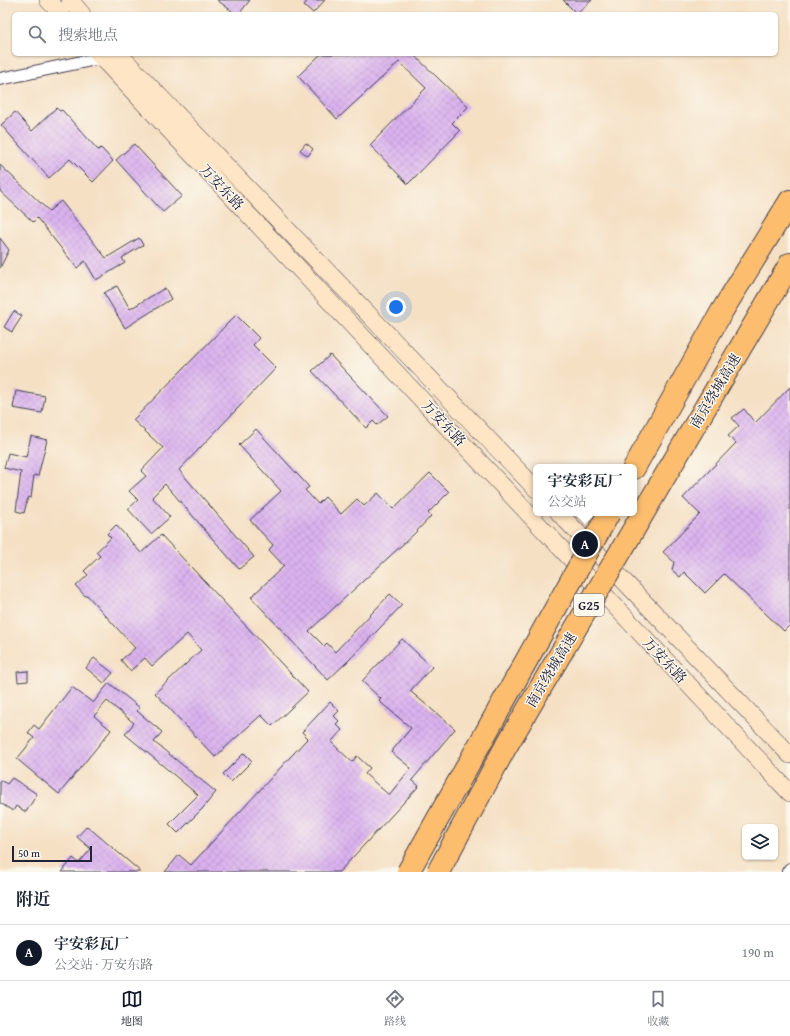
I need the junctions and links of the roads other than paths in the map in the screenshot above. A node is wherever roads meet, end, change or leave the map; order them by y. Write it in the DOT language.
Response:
graph roads {
  1 [pos="48,0"];
  2 [pos="70,0"];
  3 [pos="59,12"];
  4 [pos="80,12"];
  5 [pos="98,56"];
  6 [pos="103,56"];
  7 [pos="121,56"];
  8 [pos="0,79"];
  9 [pos="790,192"];
  10 [pos="790,201"];
  11 [pos="752,262"];
  12 [pos="790,264"];
  13 [pos="636,464"];
  14 [pos="533,486"];
  15 [pos="562,516"];
  16 [pos="607,516"];
  17 [pos="790,754"];
  18 [pos="790,793"];
  19 [pos="790,869"];
  20 [pos="408,872"];
  21 [pos="438,872"];
  22 [pos="788,872"];
  1 -- 3 [label="main road"];
  2 -- 4 [label="main road"];
  5 -- 8 [label="street"];
  6 -- 18 [label="main road, 万安东路"];
  7 -- 14 [label="main road, 万安东路"];
  9 -- 11 [label="highway"];
  10 -- 11 [label="highway"];
  11 -- 13 [label="highway"];
  12 -- 21 [label="highway, 南京绕城高速 / G25, bridge"];
  15 -- 17 [label="main road, 万安东路"];
  16 -- 20 [label="highway, 南京绕城高速 / G25, bridge"];
  19 -- 22 [label="street"];
}
